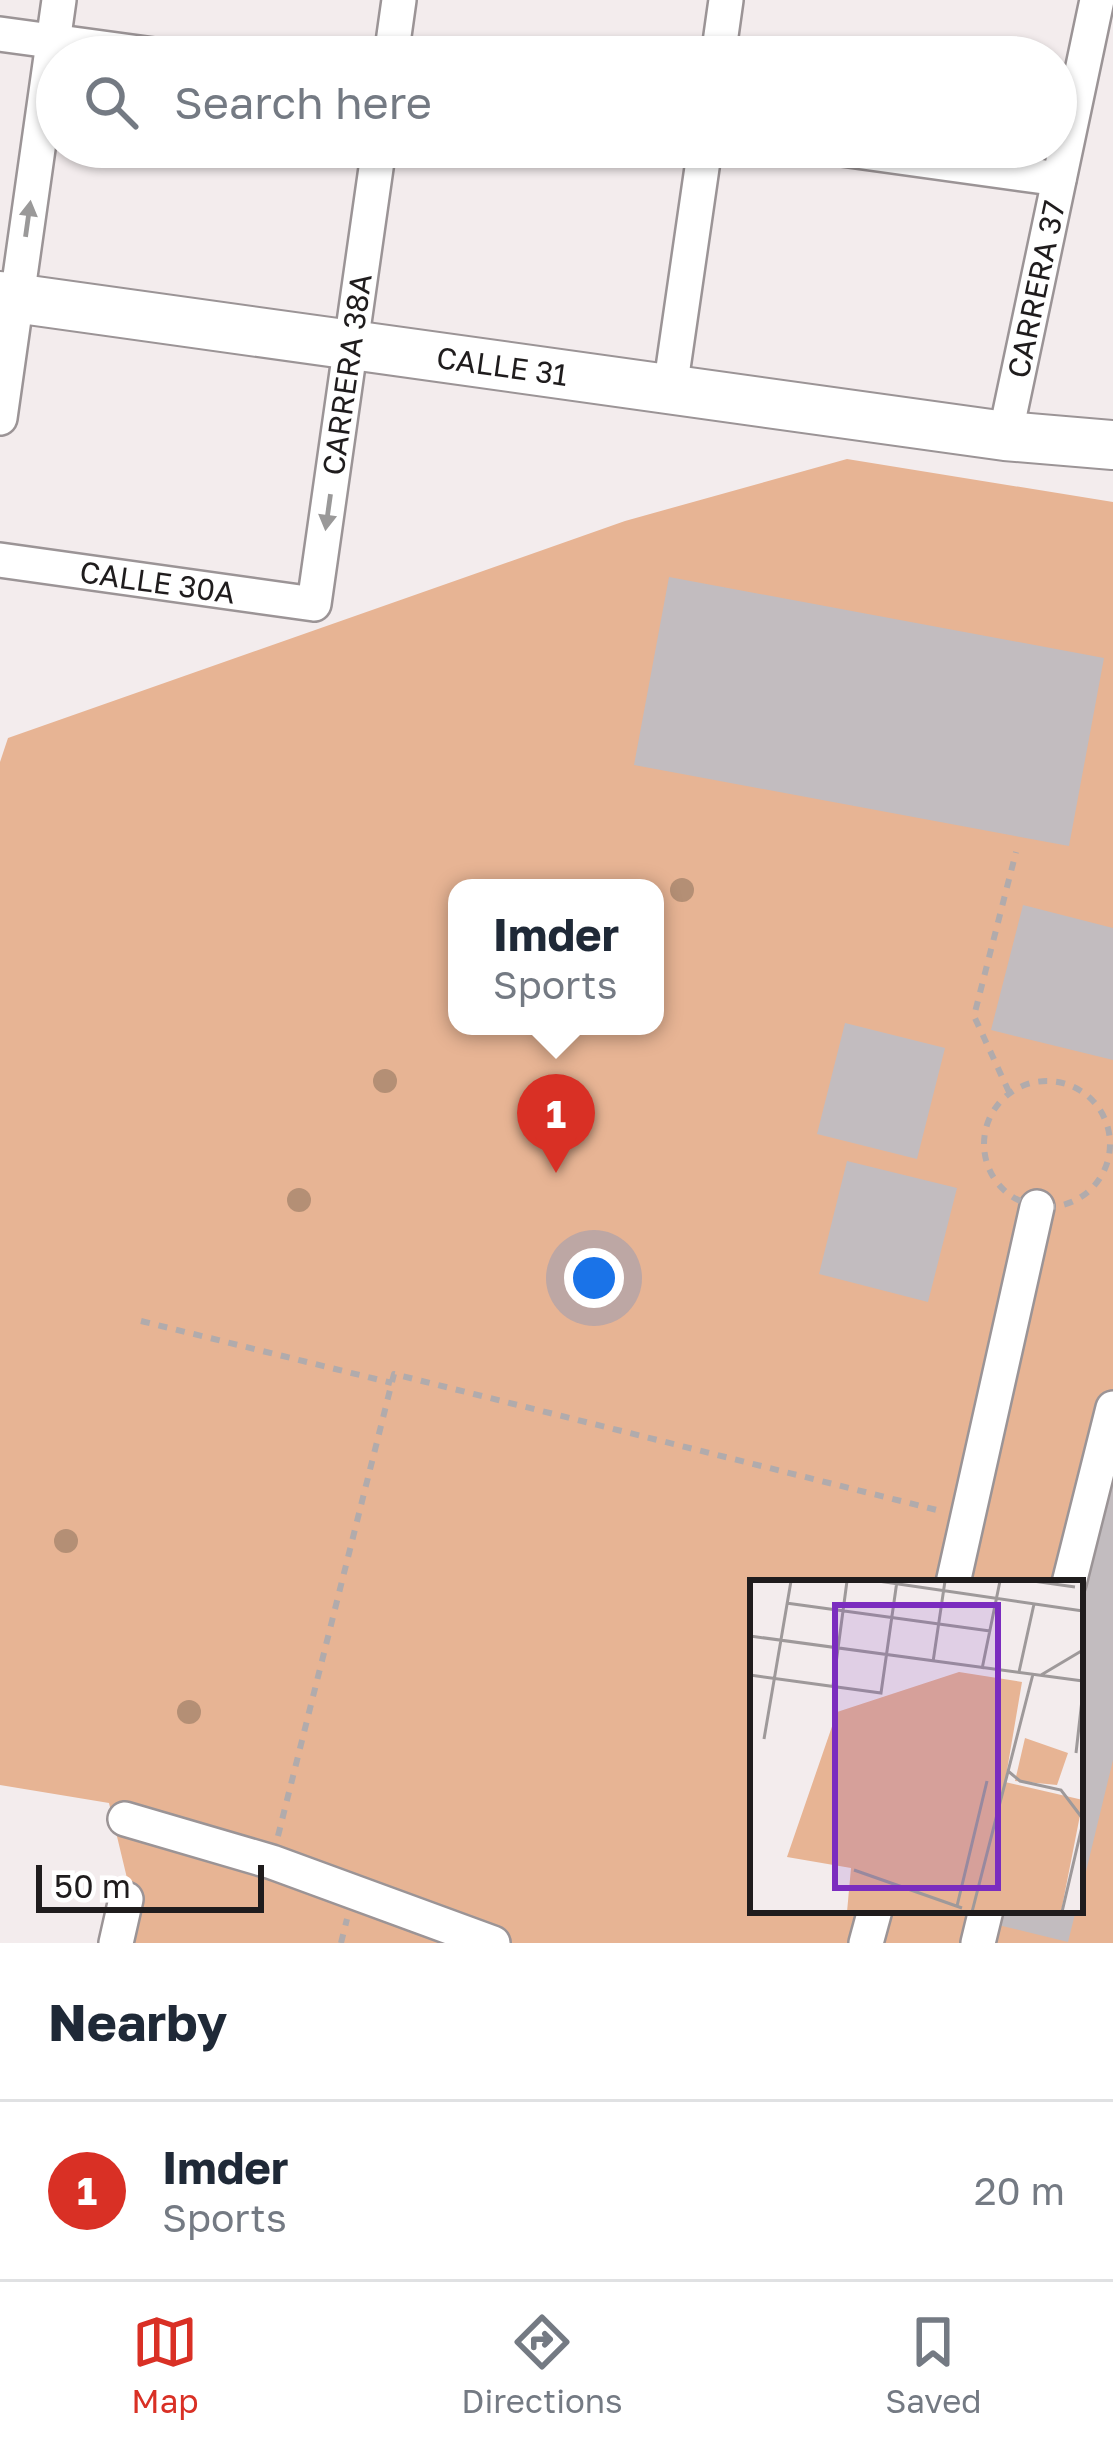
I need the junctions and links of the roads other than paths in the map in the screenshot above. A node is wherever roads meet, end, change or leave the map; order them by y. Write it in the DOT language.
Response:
graph roads {
  1 [pos="59,0"];
  2 [pos="399,0"];
  3 [pos="726,0"];
  4 [pos="1097,0"];
  5 [pos="0,34"];
  6 [pos="54,36"];
  7 [pos="395,36"];
  8 [pos="721,36"];
  9 [pos="36,39"];
  10 [pos="1077,94"];
  11 [pos="36,138"];
  12 [pos="376,168"];
  13 [pos="702,168"];
  14 [pos="979,168"];
  15 [pos="1061,168"];
  16 [pos="1059,179"];
  17 [pos="8,297"];
  18 [pos="352,345"];
  19 [pos="670,389"];
  20 [pos="0,418"];
  21 [pos="1005,436"];
  22 [pos="1113,445"];
  23 [pos="1113,466"];
  24 [pos="0,560"];
  25 [pos="314,604"];
  26 [pos="1037,1207"];
  27 [pos="1113,1408"];
  28 [pos="954,1580"];
  29 [pos="1070,1580"];
  30 [pos="125,1820"];
  31 [pos="127,1899"];
  32 [pos="874,1913"];
  33 [pos="985,1913"];
  34 [pos="116,1943"];
  35 [pos="493,1943"];
  36 [pos="866,1943"];
  37 [pos="978,1943"];
  1 -- 6 [label="street"];
  2 -- 7 [label="street"];
  3 -- 8 [label="street"];
  4 -- 10 [label="street, CARRERA 37"];
  5 -- 9 [label="street"];
  17 -- 11 [label="street, one-way"];
  12 -- 18 [label="street, CARRERA 38A"];
  13 -- 19 [label="street"];
  14 -- 16 [label="street"];
  15 -- 16 [label="street, CARRERA 37"];
  16 -- 21 [label="street, CARRERA 37"];
  17 -- 18 [label="main road, CALLE 31"];
  17 -- 20 [label="street"];
  18 -- 19 [label="main road, CALLE 31"];
  18 -- 25 [label="street, CARRERA 38A, one-way"];
  19 -- 21 [label="main road, CALLE 31"];
  21 -- 22 [label="main road, CALLE 31"];
  21 -- 23 [label="main road, CALLE 31"];
  24 -- 25 [label="street, CALLE 30A"];
  26 -- 28 [label="street"];
  27 -- 29 [label="street"];
  30 -- 35 [label="street"];
  31 -- 34 [label="street"];
  32 -- 36 [label="street"];
  33 -- 37 [label="street"];
}
